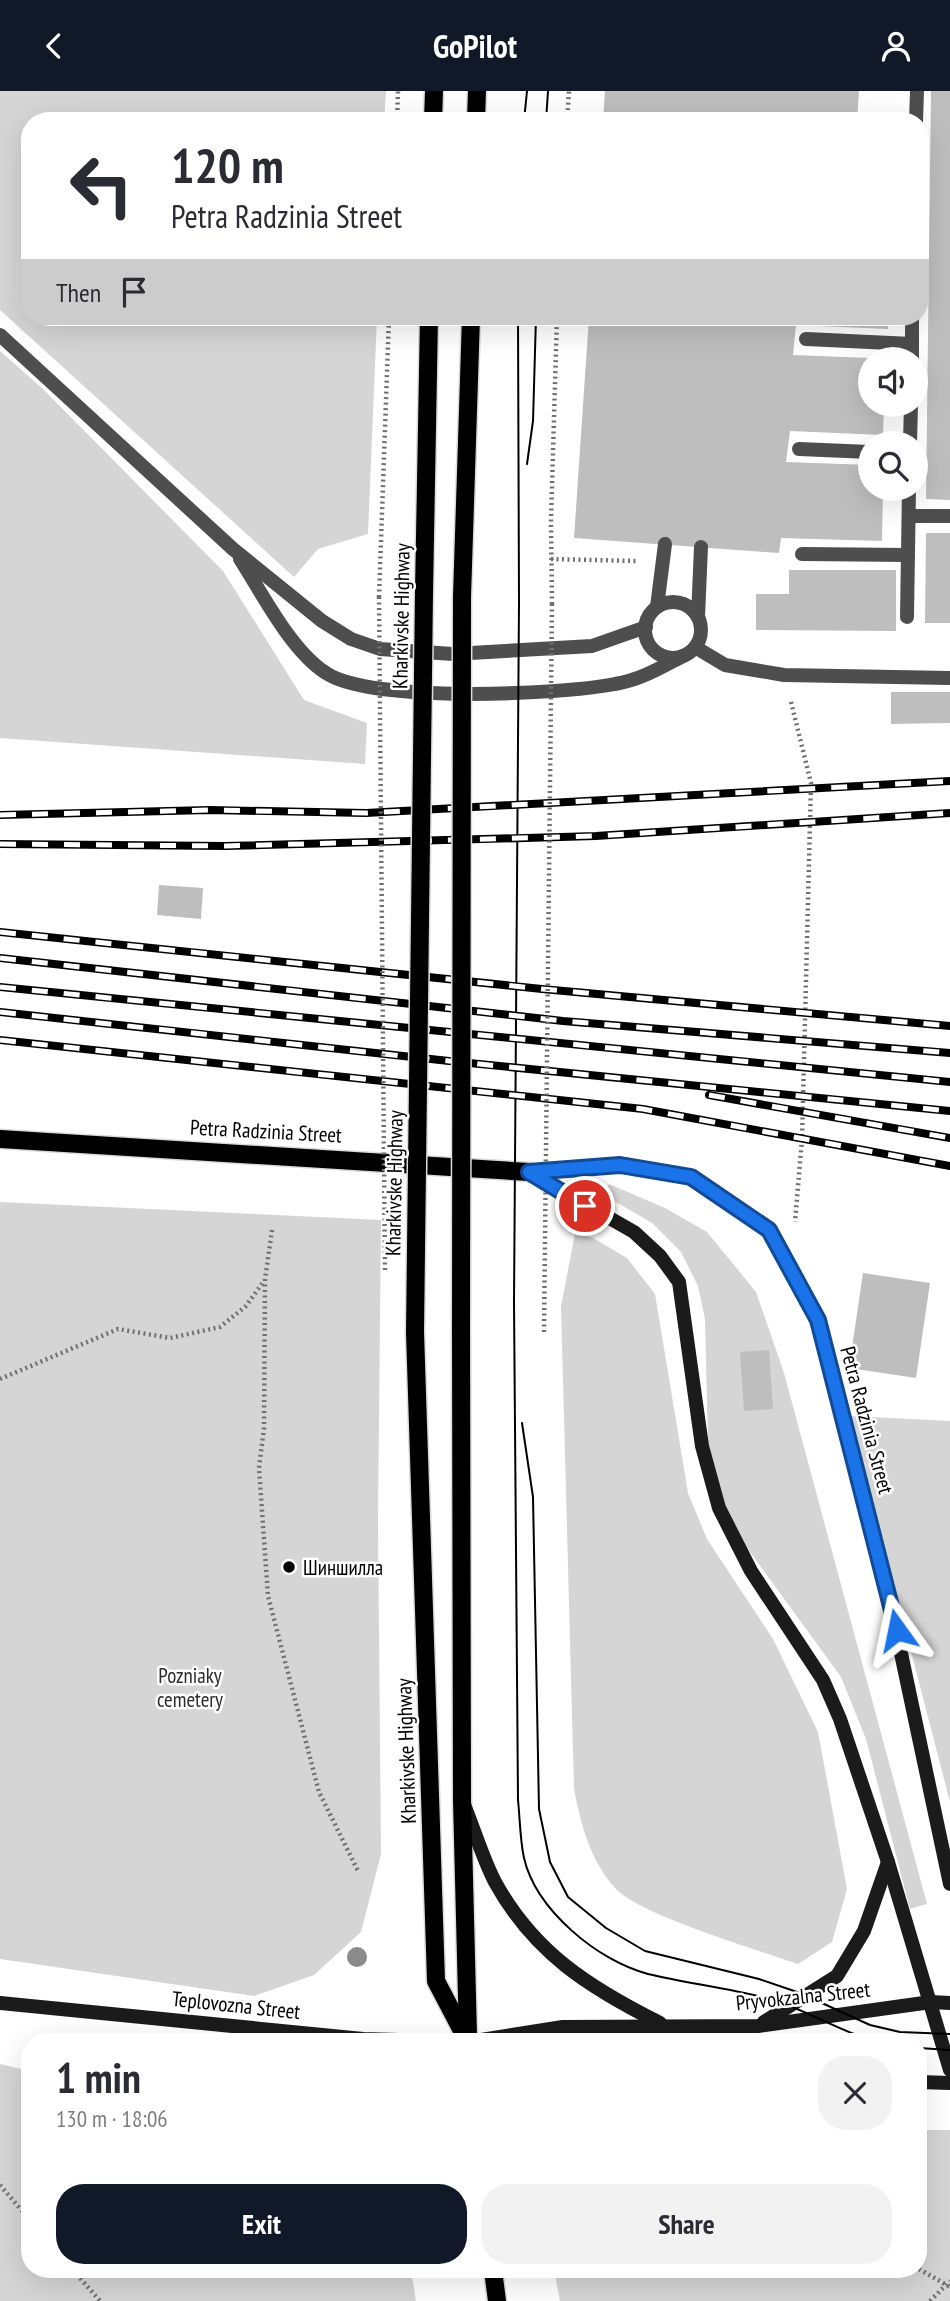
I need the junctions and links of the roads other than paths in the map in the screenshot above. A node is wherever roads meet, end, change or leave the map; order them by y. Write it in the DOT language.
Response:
graph roads {
  1 [pos="433,91"];
  2 [pos="477,91"];
  3 [pos="917,91"];
  4 [pos="433,112"];
  5 [pos="476,112"];
  6 [pos="916,112"];
  7 [pos="429,326"];
  8 [pos="471,326"];
  9 [pos="912,326"];
  10 [pos="0,335"];
  11 [pos="806,339"];
  12 [pos="877,347"];
  13 [pos="912,347"];
  14 [pos="799,449"];
  15 [pos="858,451"];
  16 [pos="909,501"];
  17 [pos="909,516"];
  18 [pos="950,516"];
  19 [pos="665,544"];
  20 [pos="701,547"];
  21 [pos="233,549"];
  22 [pos="802,554"];
  23 [pos="908,555"];
  24 [pos="657,607"];
  25 [pos="698,617"];
  26 [pos="907,617"];
  27 [pos="646,627"];
  28 [pos="695,647"];
  29 [pos="682,656"];
  30 [pos="950,678"];
  31 [pos="0,1139"];
  32 [pos="529,1172"];
  33 [pos="462,1800"];
  34 [pos="888,1862"];
  35 [pos="950,1884"];
  36 [pos="0,2003"];
  37 [pos="931,2003"];
  38 [pos="950,2003"];
  39 [pos="661,2024"];
  40 [pos="758,2026"];
  41 [pos="302,2033"];
  42 [pos="464,2033"];
  43 [pos="469,2033"];
  44 [pos="525,2033"];
  45 [pos="950,2070"];
  46 [pos="927,2082"];
  47 [pos="950,2083"];
  48 [pos="494,2278"];
  49 [pos="497,2301"];
  1 -- 4 [label="main road"];
  2 -- 5 [label="main road"];
  3 -- 6 [label="lane"];
  7 -- 42 [label="main road, Kharkivske Highway, bridge"];
  8 -- 33 [label="main road, bridge"];
  9 -- 13 [label="lane"];
  10 -- 21 [label="lane"];
  11 -- 12 [label="lane"];
  14 -- 15 [label="lane"];
  16 -- 17 [label="lane"];
  17 -- 18 [label="lane"];
  17 -- 23 [label="lane"];
  19 -- 24 [label="lane"];
  20 -- 25 [label="lane"];
  21 -- 27 [label="lane"];
  21 -- 29 [label="lane"];
  22 -- 23 [label="lane"];
  23 -- 26 [label="lane"];
  24 -- 25 [label="lane"];
  24 -- 27 [label="lane"];
  25 -- 28 [label="lane"];
  27 -- 29 [label="lane"];
  28 -- 29 [label="lane"];
  28 -- 30 [label="lane"];
  31 -- 32 [label="main road, Petra Radzinia Street"];
  32 -- 34 [label="main road, Petra Radzinia Street"];
  32 -- 35 [label="main road, Petra Radzinia Street"];
  33 -- 39 [label="main road, Pryvokzalna Street"];
  33 -- 43 [label="main road"];
  34 -- 37 [label="main road, Petra Radzinia Street"];
  34 -- 40 [label="main road"];
  36 -- 41 [label="main road, Teplovozna Street"];
  37 -- 38 [label="main road, Pryvokzalna Street"];
  37 -- 40 [label="main road, Pryvokzalna Street"];
  37 -- 45 [label="main road, Petra Radzinia Street"];
  39 -- 40 [label="main road, Pryvokzalna Street"];
  39 -- 44 [label="main road, Pryvokzalna Street"];
  46 -- 47 [label="main road"];
  48 -- 49 [label="main road"];
}
